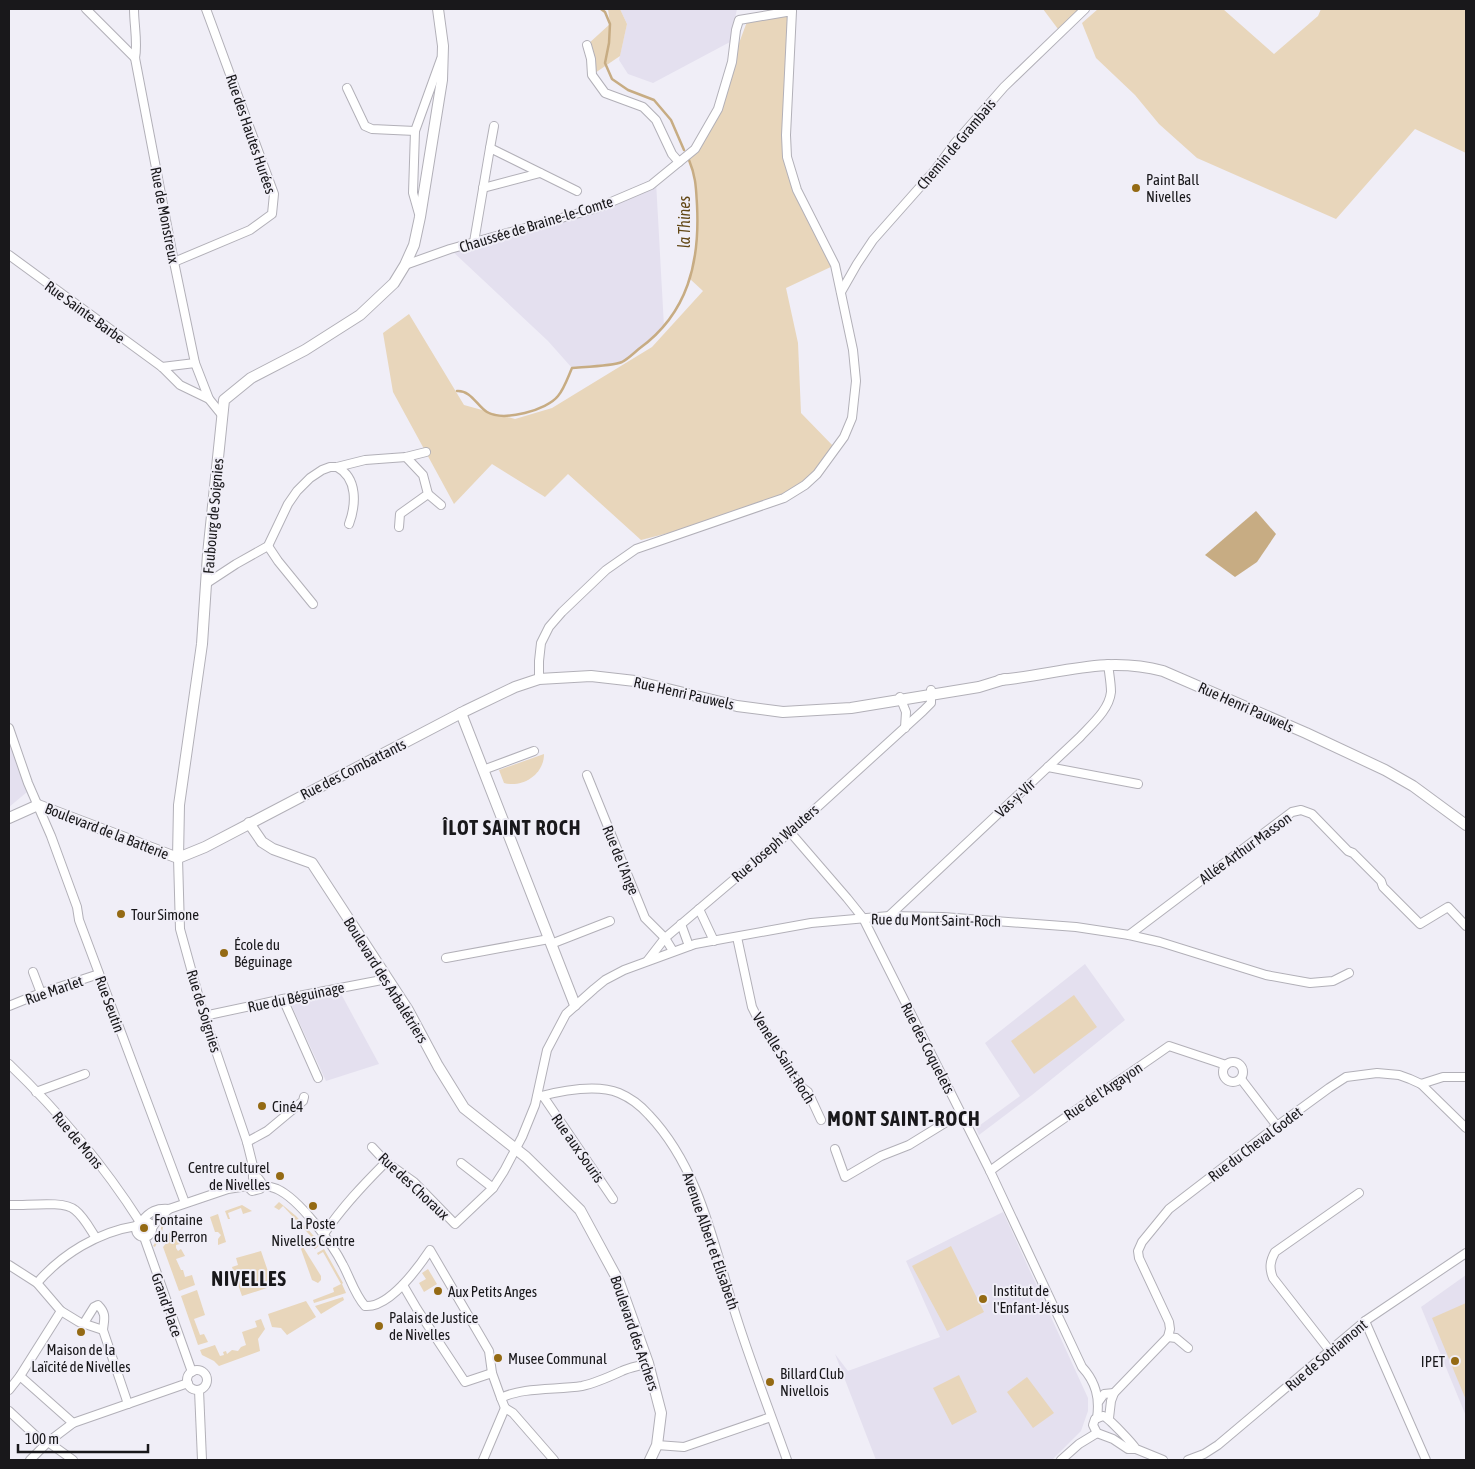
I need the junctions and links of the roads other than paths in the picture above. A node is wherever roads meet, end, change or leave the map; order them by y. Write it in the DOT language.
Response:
graph roads {
  1 [pos="86,9"];
  2 [pos="134,9"];
  3 [pos="206,9"];
  4 [pos="1085,9"];
  5 [pos="435,10"];
  6 [pos="587,45"];
  7 [pos="443,52"];
  8 [pos="135,58"];
  9 [pos="347,88"];
  10 [pos="494,126"];
  11 [pos="415,131"];
  12 [pos="490,148"];
  13 [pos="679,162"];
  14 [pos="540,173"];
  15 [pos="483,188"];
  16 [pos="577,191"];
  17 [pos="420,217"];
  18 [pos="474,242"];
  19 [pos="9,255"];
  20 [pos="174,262"];
  21 [pos="405,265"];
  22 [pos="841,292"];
  23 [pos="195,363"];
  24 [pos="162,367"];
  25 [pos="209,399"];
  26 [pos="222,415"];
  27 [pos="426,452"];
  28 [pos="406,457"];
  29 [pos="337,467"];
  30 [pos="428,494"];
  31 [pos="441,505"];
  32 [pos="349,524"];
  33 [pos="399,527"];
  34 [pos="268,546"];
  35 [pos="207,583"];
  36 [pos="313,604"];
  37 [pos="1108,664"];
  38 [pos="539,679"];
  39 [pos="528,682"];
  40 [pos="931,692"];
  41 [pos="900,698"];
  42 [pos="461,713"];
  43 [pos="9,728"];
  44 [pos="905,728"];
  45 [pos="534,751"];
  46 [pos="1048,768"];
  47 [pos="483,770"];
  48 [pos="587,775"];
  49 [pos="1138,784"];
  50 [pos="38,805"];
  51 [pos="9,818"];
  52 [pos="249,823"];
  53 [pos="1466,825"];
  54 [pos="790,832"];
  55 [pos="178,858"];
  56 [pos="699,909"];
  57 [pos="889,916"];
  58 [pos="863,918"];
  59 [pos="610,921"];
  60 [pos="681,924"];
  61 [pos="1466,926"];
  62 [pos="1129,935"];
  63 [pos="737,937"];
  64 [pos="665,938"];
  65 [pos="550,941"];
  66 [pos="714,941"];
  67 [pos="689,946"];
  68 [pos="673,951"];
  69 [pos="446,958"];
  70 [pos="644,962"];
  71 [pos="33,972"];
  72 [pos="1349,973"];
  73 [pos="99,974"];
  74 [pos="387,979"];
  75 [pos="41,992"];
  76 [pos="283,998"];
  77 [pos="575,1005"];
  78 [pos="9,1006"];
  79 [pos="204,1016"];
  80 [pos="9,1064"];
  81 [pos="1226,1065"];
  82 [pos="85,1074"];
  83 [pos="1466,1076"];
  84 [pos="318,1078"];
  85 [pos="1241,1079"];
  86 [pos="1421,1084"];
  87 [pos="36,1092"];
  88 [pos="304,1097"];
  89 [pos="540,1097"];
  90 [pos="961,1113"];
  91 [pos="821,1120"];
  92 [pos="1277,1126"];
  93 [pos="1466,1128"];
  94 [pos="247,1142"];
  95 [pos="372,1147"];
  96 [pos="515,1149"];
  97 [pos="835,1149"];
  98 [pos="386,1162"];
  99 [pos="461,1163"];
  100 [pos="990,1171"];
  101 [pos="254,1177"];
  102 [pos="262,1184"];
  103 [pos="247,1186"];
  104 [pos="493,1188"];
  105 [pos="1358,1193"];
  106 [pos="613,1199"];
  107 [pos="185,1203"];
  108 [pos="9,1205"];
  109 [pos="169,1209"];
  110 [pos="139,1223"];
  111 [pos="456,1224"];
  112 [pos="152,1228"];
  113 [pos="324,1234"];
  114 [pos="144,1237"];
  115 [pos="96,1238"];
  116 [pos="1466,1253"];
  117 [pos="9,1265"];
  118 [pos="37,1283"];
  119 [pos="403,1285"];
  120 [pos="61,1311"];
  121 [pos="1365,1322"];
  122 [pos="84,1323"];
  123 [pos="102,1330"];
  124 [pos="1168,1337"];
  125 [pos="1188,1348"];
  126 [pos="1330,1351"];
  127 [pos="648,1363"];
  128 [pos="192,1372"];
  129 [pos="492,1372"];
  130 [pos="20,1376"];
  131 [pos="188,1383"];
  132 [pos="9,1390"];
  133 [pos="199,1390"];
  134 [pos="1114,1393"];
  135 [pos="501,1398"];
  136 [pos="1099,1402"];
  137 [pos="128,1404"];
  138 [pos="505,1408"];
  139 [pos="9,1411"];
  140 [pos="771,1417"];
  141 [pos="1097,1418"];
  142 [pos="1110,1420"];
  143 [pos="73,1424"];
  144 [pos="1100,1434"];
  145 [pos="48,1442"];
  146 [pos="657,1446"];
  147 [pos="1136,1449"];
  148 [pos="30,1460"];
  149 [pos="73,1460"];
  150 [pos="202,1460"];
  151 [pos="483,1460"];
  152 [pos="554,1460"];
  153 [pos="650,1460"];
  154 [pos="787,1460"];
  155 [pos="1062,1460"];
  156 [pos="1163,1460"];
  157 [pos="1188,1460"];
  158 [pos="1426,1460"];
  1 -- 8 [label="street"];
  2 -- 8 [label="street, Rue de Monstreux"];
  3 -- 20 [label="street, Rue des Hautes Hurées"];
  4 -- 22 [label="street, Chemin de Grambais"];
  5 -- 7 [label="main road"];
  6 -- 13 [label="street"];
  7 -- 11 [label="street"];
  7 -- 17 [label="main road"];
  8 -- 20 [label="street, Rue de Monstreux"];
  9 -- 11 [label="street"];
  10 -- 12 [label="street"];
  11 -- 17 [label="street"];
  12 -- 14 [label="street"];
  12 -- 15 [label="street"];
  13 -- 18 [label="street, Chaussée de Braine-le-Comte"];
  13 -- 22 [label="street, Chaussée de Braine-le-Comte"];
  14 -- 15 [label="street"];
  14 -- 16 [label="street"];
  15 -- 18 [label="street"];
  17 -- 21 [label="main road"];
  18 -- 21 [label="street, Chaussée de Braine-le-Comte"];
  19 -- 24 [label="street, Rue Sainte-Barbe"];
  20 -- 23 [label="street, Rue de Monstreux"];
  21 -- 26 [label="main road, Faubourg de Soignies"];
  22 -- 38 [label="street"];
  23 -- 24 [label="street"];
  23 -- 25 [label="street, Rue de Monstreux"];
  24 -- 25 [label="street, Rue Sainte-Barbe"];
  25 -- 26 [label="street, Rue de Monstreux"];
  26 -- 35 [label="main road, Faubourg de Soignies"];
  27 -- 28 [label="street"];
  28 -- 29 [label="street"];
  28 -- 30 [label="street"];
  29 -- 32 [label="street"];
  29 -- 34 [label="street"];
  30 -- 31 [label="street"];
  30 -- 33 [label="street"];
  34 -- 35 [label="street"];
  34 -- 36 [label="street"];
  35 -- 55 [label="main road, Faubourg de Soignies"];
  37 -- 40 [label="main road, Rue Henri Pauwels"];
  37 -- 46 [label="street, Vas-y-Vir"];
  37 -- 53 [label="main road, Rue Henri Pauwels"];
  38 -- 39 [label="main road, Rue Henri Pauwels"];
  38 -- 41 [label="main road, Rue Henri Pauwels"];
  39 -- 42 [label="main road, Rue des Combattants"];
  40 -- 41 [label="main road, Rue Henri Pauwels"];
  40 -- 44 [label="street, Rue Joseph Wauters"];
  41 -- 44 [label="street"];
  42 -- 47 [label="main road"];
  42 -- 52 [label="main road, Rue des Combattants"];
  43 -- 50 [label="street, Rue Seutin"];
  44 -- 54 [label="street, Rue Joseph Wauters"];
  45 -- 47 [label="street"];
  46 -- 49 [label="street"];
  46 -- 57 [label="street, Vas-y-Vir"];
  47 -- 65 [label="main road"];
  48 -- 64 [label="street, Rue de l'Ange"];
  50 -- 51 [label="main road, Boulevard de la Batterie"];
  50 -- 55 [label="main road, Boulevard de la Batterie"];
  50 -- 73 [label="street, Rue Seutin"];
  52 -- 55 [label="main road, Rue des Combattants"];
  52 -- 74 [label="main road, Boulevard des Arbalétriers"];
  54 -- 56 [label="street, Rue Joseph Wauters"];
  54 -- 58 [label="street, Rue des Coquelets"];
  55 -- 79 [label="street, Rue de Soignies"];
  56 -- 60 [label="street, Rue Joseph Wauters"];
  56 -- 66 [label="street"];
  57 -- 58 [label="street, Rue du Mont Saint-Roch"];
  57 -- 62 [label="street, Rue du Mont Saint-Roch"];
  58 -- 63 [label="street, Rue du Mont Saint-Roch"];
  58 -- 90 [label="street, Rue des Coquelets"];
  59 -- 65 [label="street"];
  60 -- 64 [label="street, Rue Joseph Wauters"];
  60 -- 67 [label="street"];
  61 -- 62 [label="street, Allée Arthur Masson"];
  62 -- 72 [label="street, Rue du Mont Saint-Roch"];
  63 -- 66 [label="street, Rue du Mont Saint-Roch"];
  63 -- 91 [label="street, Venelle Saint-Roch"];
  64 -- 68 [label="street, Rue de l'Ange"];
  64 -- 70 [label="street, Rue Joseph Wauters"];
  65 -- 69 [label="street"];
  65 -- 77 [label="main road"];
  66 -- 67 [label="street, Rue du Mont Saint-Roch"];
  67 -- 68 [label="street, Rue du Mont Saint-Roch"];
  68 -- 70 [label="street, Rue du Mont Saint-Roch"];
  70 -- 77 [label="street, Rue du Mont Saint-Roch"];
  71 -- 75 [label="street"];
  73 -- 75 [label="street, Rue Marlet"];
  73 -- 107 [label="street, Rue Seutin"];
  74 -- 76 [label="street, Rue du Béguinage"];
  74 -- 96 [label="main road, Boulevard des Arbalétriers"];
  75 -- 78 [label="street, Rue Marlet"];
  76 -- 79 [label="street, Rue du Béguinage"];
  76 -- 84 [label="street"];
  77 -- 89 [label="street, Rue du Mont Saint-Roch"];
  79 -- 94 [label="street, Rue de Soignies"];
  80 -- 87 [label="street, Rue de Mons"];
  81 -- 85 [label="street"];
  81 -- 85 [label="street"];
  81 -- 100 [label="street, Rue de l'Argayon"];
  82 -- 87 [label="street"];
  83 -- 86 [label="street"];
  85 -- 92 [label="street"];
  86 -- 92 [label="street, Rue du Cheval Godet"];
  86 -- 93 [label="street, Rue du Cheval Godet"];
  87 -- 110 [label="street, Rue de Mons"];
  88 -- 94 [label="street"];
  89 -- 96 [label="street, Rue du Mont Saint-Roch"];
  89 -- 106 [label="street, Rue aux Souris"];
  89 -- 140 [label="street, Avenue Albert et Elisabeth"];
  90 -- 97 [label="street"];
  90 -- 100 [label="street, Rue des Coquelets"];
  92 -- 124 [label="street, Rue du Cheval Godet"];
  94 -- 101 [label="street, Rue de Soignies"];
  95 -- 98 [label="street, Rue des Choraux"];
  96 -- 104 [label="street, Rue du Mont Saint-Roch"];
  96 -- 127 [label="main road, Boulevard des Archers"];
  98 -- 111 [label="street, Rue des Choraux"];
  98 -- 113 [label="street"];
  99 -- 104 [label="street"];
  100 -- 136 [label="street, Rue des Coquelets"];
  101 -- 102 [label="street"];
  101 -- 103 [label="street"];
  102 -- 103 [label="street"];
  102 -- 113 [label="street"];
  103 -- 107 [label="street"];
  104 -- 111 [label="street, Rue du Mont Saint-Roch"];
  105 -- 126 [label="street"];
  107 -- 109 [label="street"];
  108 -- 115 [label="street"];
  109 -- 110 [label="street"];
  109 -- 112 [label="street"];
  110 -- 112 [label="street"];
  110 -- 114 [label="street"];
  110 -- 115 [label="street"];
  112 -- 114 [label="street"];
  113 -- 119 [label="street"];
  114 -- 128 [label="street, Grand'Place"];
  115 -- 118 [label="street"];
  116 -- 121 [label="street, Rue de Sotriamont"];
  117 -- 118 [label="street"];
  118 -- 120 [label="street"];
  119 -- 129 [label="street"];
  119 -- 129 [label="street"];
  120 -- 122 [label="street"];
  120 -- 130 [label="street"];
  121 -- 126 [label="street, Rue de Sotriamont"];
  121 -- 158 [label="street"];
  122 -- 123 [label="street"];
  122 -- 123 [label="street"];
  123 -- 137 [label="street"];
  124 -- 125 [label="street"];
  124 -- 134 [label="street"];
  126 -- 157 [label="street, Rue de Sotriamont"];
  127 -- 135 [label="street"];
  127 -- 146 [label="main road, Boulevard des Archers"];
  128 -- 131 [label="street"];
  128 -- 133 [label="street"];
  129 -- 135 [label="street"];
  130 -- 132 [label="street"];
  130 -- 143 [label="street"];
  131 -- 133 [label="street"];
  131 -- 137 [label="street"];
  133 -- 150 [label="street"];
  134 -- 136 [label="street"];
  134 -- 142 [label="street"];
  135 -- 138 [label="street"];
  136 -- 141 [label="street, Rue des Coquelets"];
  137 -- 143 [label="street"];
  138 -- 151 [label="street"];
  138 -- 152 [label="street"];
  139 -- 145 [label="street"];
  140 -- 146 [label="street"];
  140 -- 154 [label="street, Avenue Albert et Elisabeth"];
  141 -- 142 [label="street"];
  141 -- 144 [label="street"];
  142 -- 144 [label="street"];
  142 -- 147 [label="street"];
  143 -- 145 [label="street"];
  144 -- 147 [label="street"];
  144 -- 155 [label="street"];
  145 -- 148 [label="street"];
  145 -- 149 [label="street"];
  146 -- 153 [label="main road, Boulevard des Archers"];
  147 -- 156 [label="street"];
}
